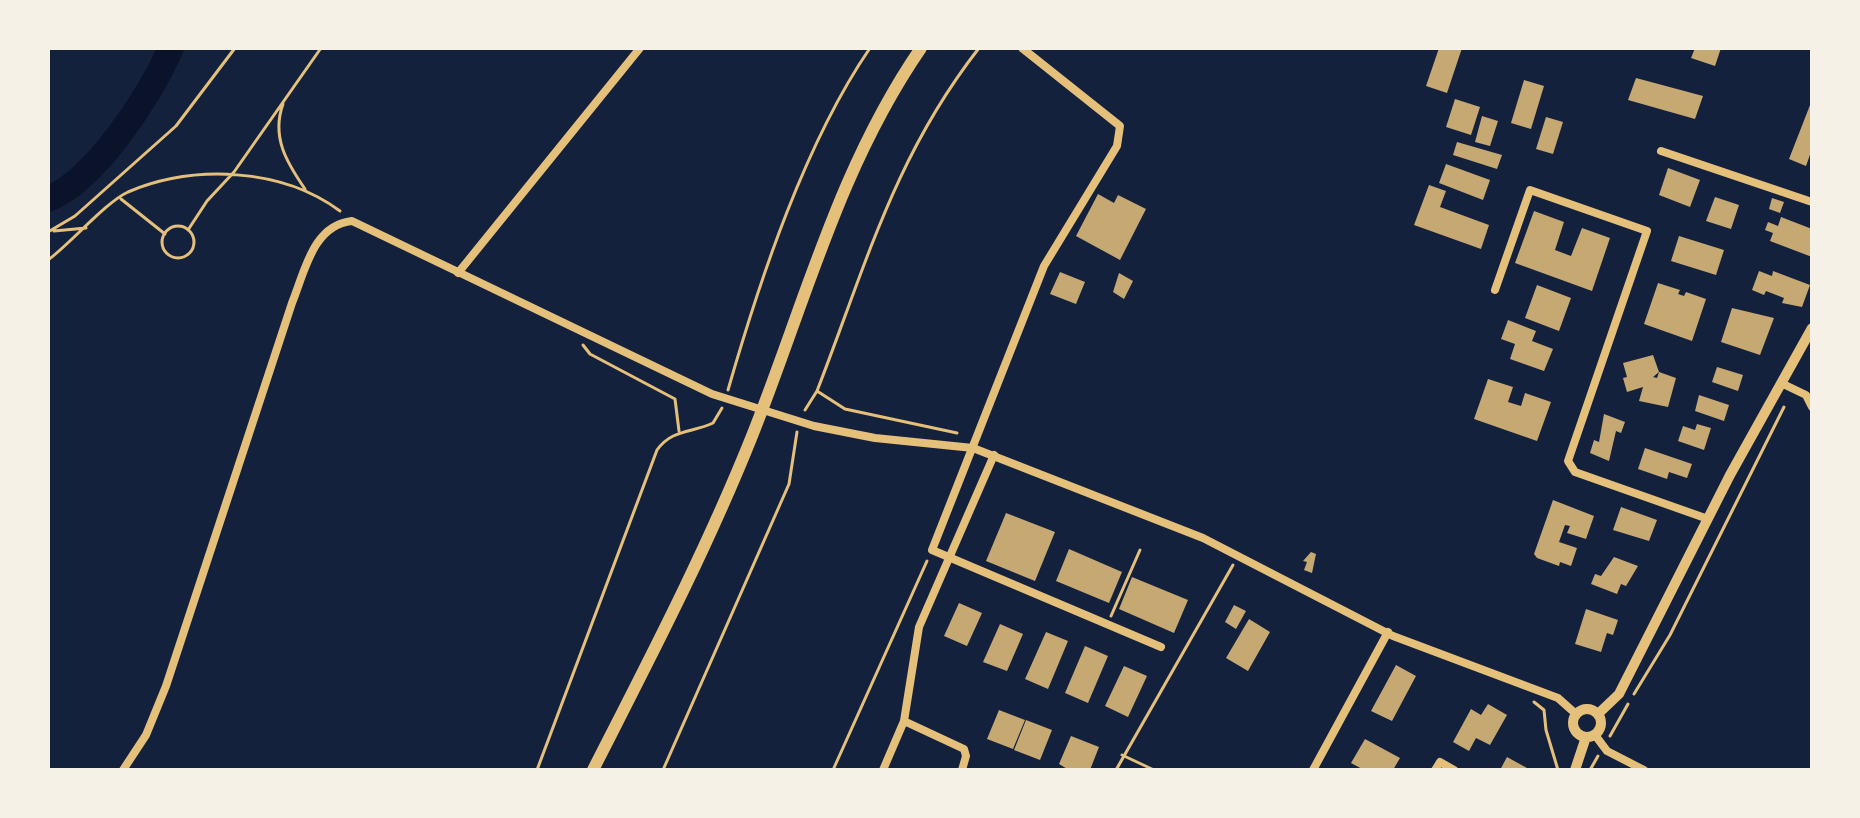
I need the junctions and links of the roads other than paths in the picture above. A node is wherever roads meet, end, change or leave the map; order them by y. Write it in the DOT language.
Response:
graph roads {
  1 [pos="640,48"];
  2 [pos="921,48"];
  3 [pos="1022,48"];
  4 [pos="1661,151"];
  5 [pos="1812,202"];
  6 [pos="458,273"];
  7 [pos="1495,290"];
  8 [pos="1812,328"];
  9 [pos="1781,383"];
  10 [pos="1812,407"];
  11 [pos="975,443"];
  12 [pos="994,455"];
  13 [pos="1708,519"];
  14 [pos="950,558"];
  15 [pos="1388,632"];
  16 [pos="1161,647"];
  17 [pos="1576,714"];
  18 [pos="1598,714"];
  19 [pos="904,721"];
  20 [pos="1590,736"];
  21 [pos="123,770"];
  22 [pos="593,770"];
  23 [pos="883,770"];
  24 [pos="962,770"];
  25 [pos="1313,770"];
  26 [pos="1435,770"];
  27 [pos="1454,770"];
  28 [pos="1575,770"];
  29 [pos="1644,770"];
  1 -- 6 [label="street"];
  2 -- 22 [label="main road"];
  3 -- 11 [label="street"];
  4 -- 5 [label="street"];
  6 -- 11 [label="street"];
  6 -- 21 [label="street"];
  7 -- 13 [label="street"];
  8 -- 9 [label="street"];
  9 -- 10 [label="street"];
  9 -- 13 [label="street"];
  11 -- 12 [label="street"];
  11 -- 14 [label="street"];
  12 -- 14 [label="street"];
  12 -- 15 [label="street"];
  13 -- 18 [label="street"];
  14 -- 16 [label="street"];
  14 -- 19 [label="street"];
  15 -- 17 [label="street"];
  15 -- 25 [label="street"];
  17 -- 18 [label="street"];
  17 -- 20 [label="street"];
  18 -- 20 [label="street"];
  19 -- 23 [label="street"];
  19 -- 24 [label="street"];
  20 -- 28 [label="street"];
  20 -- 29 [label="street"];
  26 -- 27 [label="street"];
}
